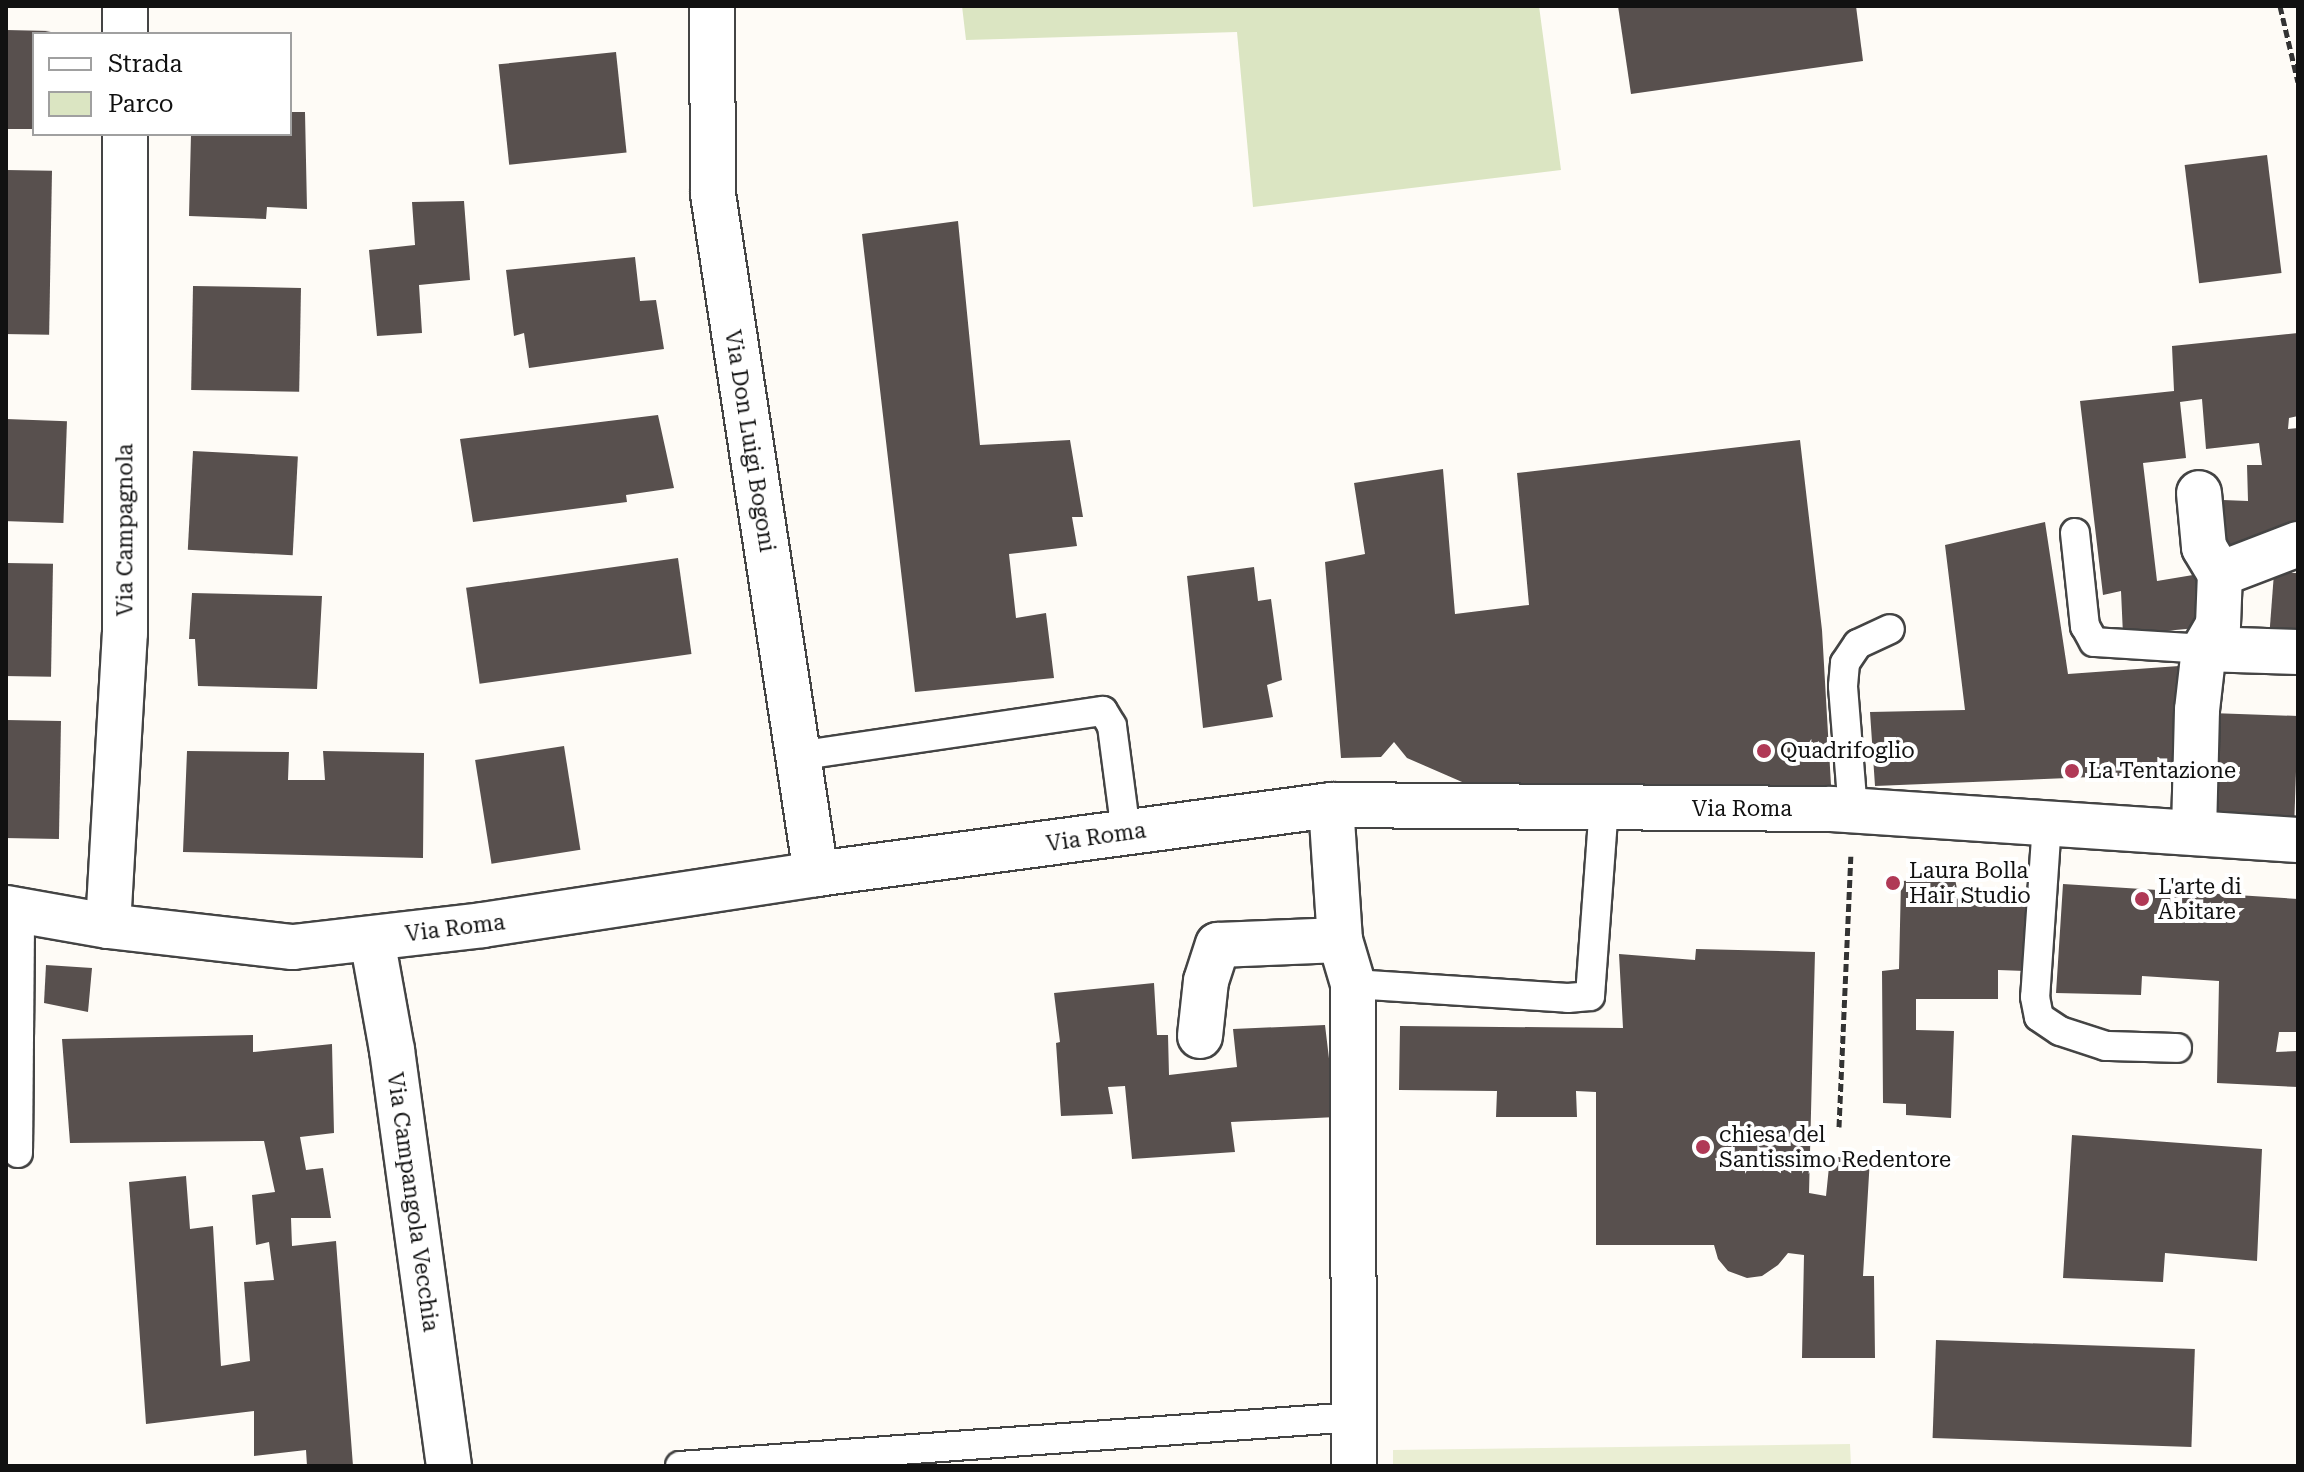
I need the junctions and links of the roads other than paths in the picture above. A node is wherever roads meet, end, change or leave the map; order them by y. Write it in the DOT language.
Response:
graph roads {
  1 [pos="125,6"];
  2 [pos="712,6"];
  3 [pos="125,32"];
  4 [pos="125,136"];
  5 [pos="2199,493"];
  6 [pos="2075,533"];
  7 [pos="2298,544"];
  8 [pos="2220,574"];
  9 [pos="1890,629"];
  10 [pos="2204,649"];
  11 [pos="2298,652"];
  12 [pos="797,756"];
  13 [pos="1331,805"];
  14 [pos="1604,807"];
  15 [pos="1853,811"];
  16 [pos="2047,823"];
  17 [pos="1126,833"];
  18 [pos="2194,833"];
  19 [pos="2298,840"];
  20 [pos="816,874"];
  21 [pos="13,909"];
  22 [pos="108,926"];
  23 [pos="372,939"];
  24 [pos="1340,940"];
  25 [pos="1353,984"];
  26 [pos="1200,1036"];
  27 [pos="2177,1048"];
  28 [pos="18,1153"];
  29 [pos="1353,1417"];
  30 [pos="449,1466"];
  31 [pos="680,1466"];
  32 [pos="1354,1466"];
  1 -- 3 [label="street"];
  2 -- 12 [label="street, Via Don Luigi Bogoni"];
  4 -- 22 [label="street, Via Campagnola"];
  5 -- 8 [label="street"];
  6 -- 10 [label="lane"];
  7 -- 8 [label="street"];
  8 -- 10 [label="street"];
  9 -- 15 [label="lane"];
  10 -- 11 [label="street"];
  10 -- 18 [label="street"];
  12 -- 17 [label="lane"];
  12 -- 20 [label="street, Via Don Luigi Bogoni"];
  13 -- 14 [label="street, Via Roma"];
  13 -- 17 [label="street, Via Roma"];
  13 -- 24 [label="street"];
  14 -- 15 [label="street, Via Roma"];
  14 -- 25 [label="lane"];
  15 -- 16 [label="street, Via Roma"];
  16 -- 18 [label="street, Via Roma"];
  16 -- 27 [label="lane"];
  17 -- 20 [label="street, Via Roma"];
  18 -- 19 [label="street, Via Roma"];
  20 -- 23 [label="street, Via Roma"];
  21 -- 22 [label="street, Via Roma"];
  21 -- 28 [label="lane"];
  22 -- 23 [label="street, Via Roma"];
  23 -- 30 [label="street, Via Campangola Vecchia"];
  24 -- 25 [label="street"];
  24 -- 26 [label="street"];
  25 -- 29 [label="street"];
  29 -- 31 [label="lane"];
  29 -- 32 [label="street"];
}
